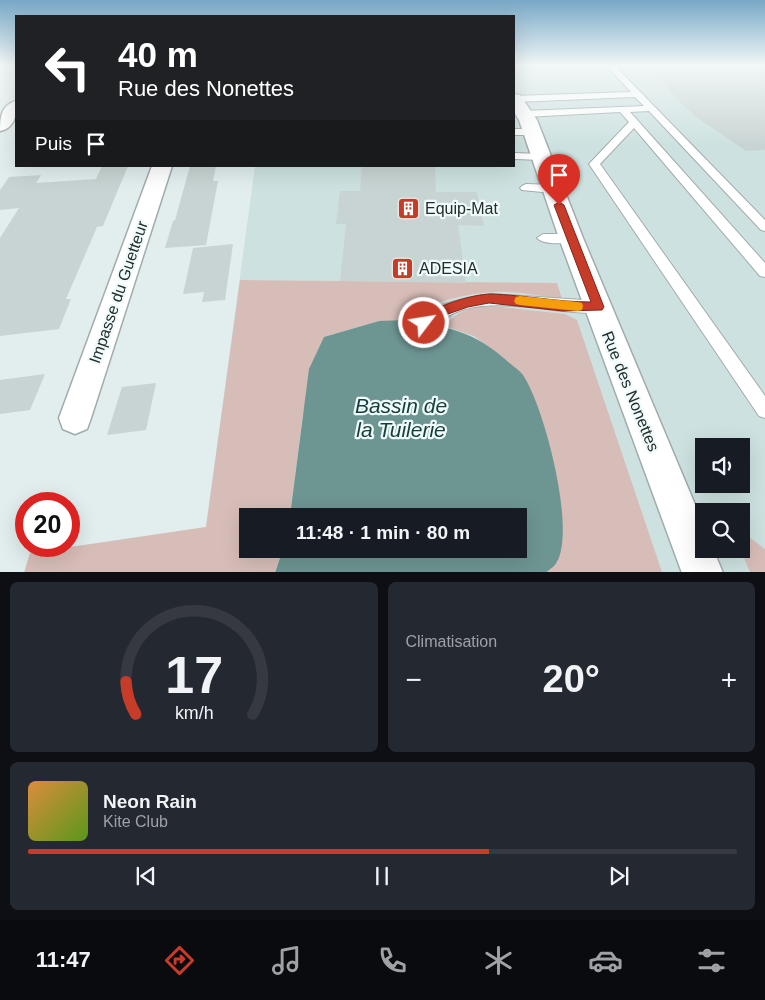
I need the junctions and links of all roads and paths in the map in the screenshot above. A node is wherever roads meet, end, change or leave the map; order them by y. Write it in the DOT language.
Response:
graph roads {
  1 [pos="636,92"];
  2 [pos="638,94"];
  3 [pos="15,107"];
  4 [pos="651,108"];
  5 [pos="622,109"];
  6 [pos="634,122"];
  7 [pos="0,126"];
  8 [pos="522,127"];
  9 [pos="162,167"];
  10 [pos="765,227"];
  11 [pos="543,238"];
  12 [pos="571,238"];
  13 [pos="765,272"];
  14 [pos="598,307"];
  15 [pos="424,323"];
  16 [pos="765,410"];
  17 [pos="75,418"];
  18 [pos="703,572"];
  1 -- 2 [label="lane"];
  2 -- 4 [label="lane"];
  2 -- 8 [label="lane"];
  3 -- 7 [label="street"];
  4 -- 5 [label="lane"];
  4 -- 10 [label="lane"];
  5 -- 6 [label="lane"];
  5 -- 8 [label="lane"];
  6 -- 13 [label="lane"];
  6 -- 16 [label="lane"];
  8 -- 12 [label="street, Rue des Nonettes"];
  9 -- 17 [label="street, Impasse du Guetteur"];
  11 -- 12 [label="lane"];
  12 -- 14 [label="street, Rue des Nonettes"];
  14 -- 15 [label="lane"];
  14 -- 18 [label="street, Rue des Nonettes"];
}
